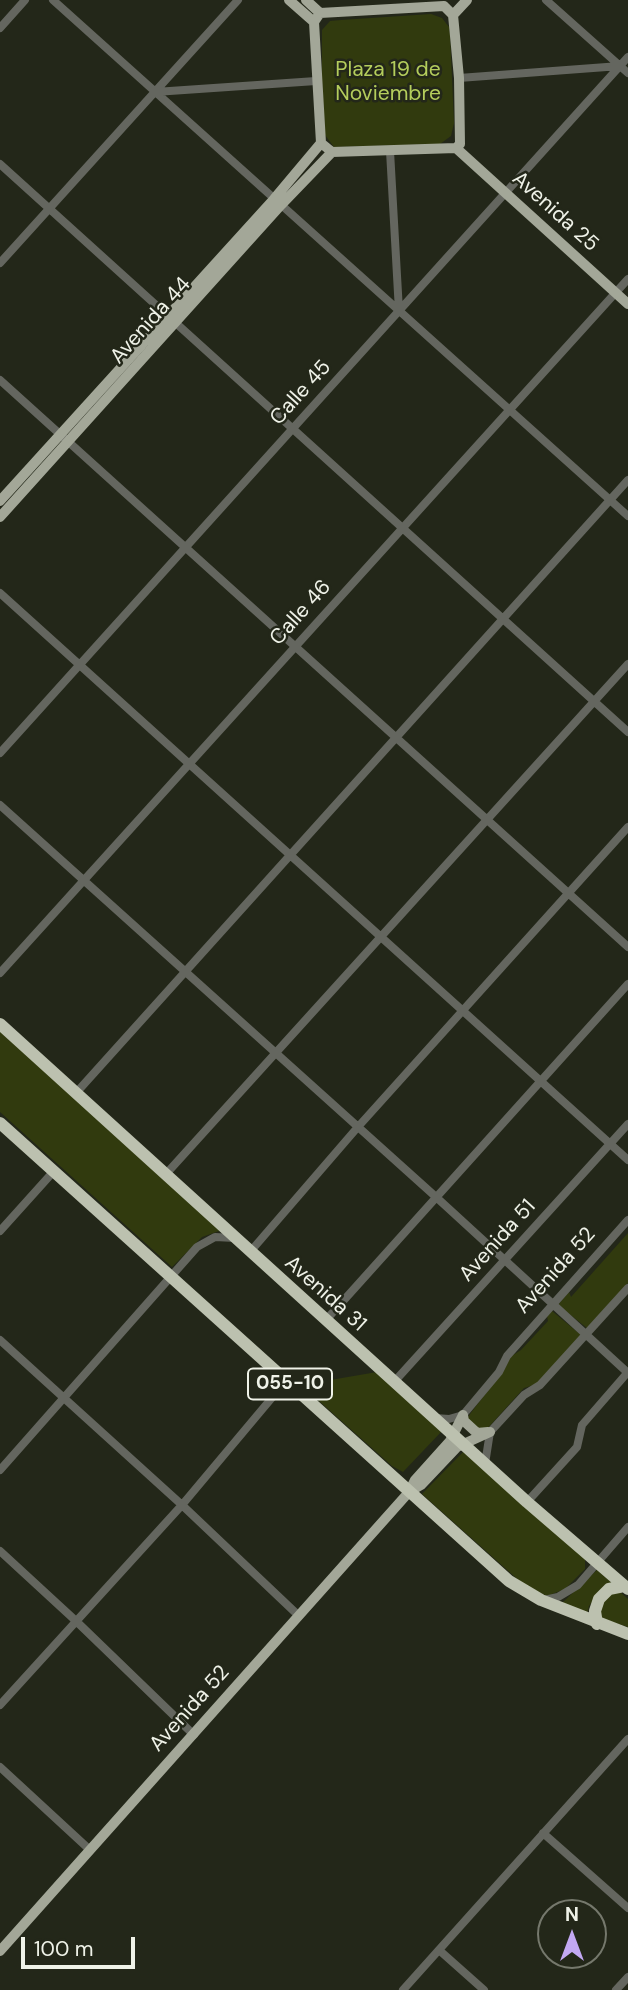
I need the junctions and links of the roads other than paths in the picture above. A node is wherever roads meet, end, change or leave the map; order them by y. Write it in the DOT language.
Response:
graph roads {
  1 [pos="26,0"];
  2 [pos="53,0"];
  3 [pos="238,0"];
  4 [pos="289,0"];
  5 [pos="306,0"];
  6 [pos="467,0"];
  7 [pos="546,0"];
  8 [pos="447,3"];
  9 [pos="383,5"];
  10 [pos="453,15"];
  11 [pos="317,17"];
  12 [pos="0,28"];
  13 [pos="628,58"];
  14 [pos="620,66"];
  15 [pos="628,73"];
  16 [pos="459,78"];
  17 [pos="316,81"];
  18 [pos="155,92"];
  19 [pos="321,143"];
  20 [pos="458,146"];
  21 [pos="390,151"];
  22 [pos="332,152"];
  23 [pos="0,164"];
  24 [pos="507,191"];
  25 [pos="278,202"];
  26 [pos="49,209"];
  27 [pos="0,263"];
  28 [pos="628,279"];
  29 [pos="617,290"];
  30 [pos="628,297"];
  31 [pos="628,304"];
  32 [pos="399,311"];
  33 [pos="172,319"];
  34 [pos="0,380"];
  35 [pos="509,410"];
  36 [pos="293,429"];
  37 [pos="66,437"];
  38 [pos="628,480"];
  39 [pos="610,500"];
  40 [pos="0,501"];
  41 [pos="628,516"];
  42 [pos="0,517"];
  43 [pos="402,528"];
  44 [pos="185,548"];
  45 [pos="0,593"];
  46 [pos="503,619"];
  47 [pos="294,646"];
  48 [pos="628,664"];
  49 [pos="79,665"];
  50 [pos="594,701"];
  51 [pos="628,732"];
  52 [pos="396,738"];
  53 [pos="0,753"];
  54 [pos="189,763"];
  55 [pos="0,805"];
  56 [pos="487,820"];
  57 [pos="628,827"];
  58 [pos="290,855"];
  59 [pos="83,880"];
  60 [pos="568,893"];
  61 [pos="381,937"];
  62 [pos="628,947"];
  63 [pos="185,972"];
  64 [pos="0,973"];
  65 [pos="628,984"];
  66 [pos="463,1011"];
  67 [pos="0,1024"];
  68 [pos="275,1053"];
  69 [pos="541,1080"];
  70 [pos="76,1093"];
  71 [pos="0,1123"];
  72 [pos="628,1124"];
  73 [pos="357,1128"];
  74 [pos="610,1144"];
  75 [pos="628,1160"];
  76 [pos="54,1171"];
  77 [pos="166,1174"];
  78 [pos="436,1197"];
  79 [pos="628,1220"];
  80 [pos="0,1231"];
  81 [pos="235,1238"];
  82 [pos="250,1252"];
  83 [pos="504,1261"];
  84 [pos="171,1276"];
  85 [pos="628,1288"];
  86 [pos="552,1304"];
  87 [pos="326,1320"];
  88 [pos="586,1335"];
  89 [pos="0,1340"];
  90 [pos="628,1372"];
  91 [pos="286,1381"];
  92 [pos="394,1382"];
  93 [pos="64,1398"];
  94 [pos="463,1415"];
  95 [pos="434,1418"];
  96 [pos="490,1432"];
  97 [pos="458,1439"];
  98 [pos="485,1464"];
  99 [pos="0,1469"];
  100 [pos="409,1492"];
  101 [pos="527,1502"];
  102 [pos="182,1505"];
  103 [pos="628,1527"];
  104 [pos="0,1551"];
  105 [pos="596,1563"];
  106 [pos="626,1587"];
  107 [pos="541,1600"];
  108 [pos="299,1616"];
  109 [pos="76,1621"];
  110 [pos="597,1623"];
  111 [pos="628,1634"];
  112 [pos="0,1705"];
  113 [pos="194,1735"];
  114 [pos="628,1739"];
  115 [pos="0,1767"];
  116 [pos="543,1833"];
  117 [pos="90,1850"];
  118 [pos="628,1908"];
  119 [pos="439,1950"];
  120 [pos="0,1951"];
  121 [pos="628,1977"];
  122 [pos="403,1990"];
  123 [pos="484,1990"];
  124 [pos="616,1990"];
  1 -- 12 [label="street"];
  2 -- 18 [label="street"];
  3 -- 18 [label="street"];
  4 -- 11 [label="main road"];
  5 -- 11 [label="main road"];
  6 -- 10 [label="main road"];
  7 -- 14 [label="street"];
  8 -- 9 [label="main road"];
  8 -- 10 [label="main road"];
  9 -- 11 [label="main road"];
  10 -- 16 [label="main road"];
  11 -- 17 [label="main road"];
  13 -- 14 [label="street, Calle 45"];
  14 -- 15 [label="street"];
  14 -- 16 [label="street"];
  14 -- 24 [label="street, Calle 45"];
  16 -- 20 [label="main road"];
  17 -- 18 [label="street"];
  17 -- 19 [label="main road"];
  18 -- 25 [label="street"];
  18 -- 26 [label="street"];
  19 -- 22 [label="main road"];
  19 -- 25 [label="main road, Avenida 44"];
  20 -- 21 [label="main road"];
  20 -- 24 [label="main road, Avenida 25"];
  21 -- 22 [label="main road"];
  21 -- 32 [label="street"];
  22 -- 25 [label="main road, Avenida 44"];
  23 -- 26 [label="street"];
  24 -- 29 [label="main road, Avenida 25"];
  24 -- 32 [label="street, Calle 45"];
  25 -- 32 [label="street"];
  25 -- 33 [label="main road, Avenida 44"];
  26 -- 27 [label="street"];
  26 -- 33 [label="street"];
  28 -- 29 [label="street, Calle 46"];
  29 -- 30 [label="main road, Avenida 25"];
  29 -- 31 [label="main road, Avenida 25"];
  29 -- 35 [label="street, Calle 46"];
  32 -- 35 [label="street"];
  32 -- 36 [label="street, Calle 45"];
  33 -- 36 [label="street"];
  33 -- 37 [label="main road, Avenida 44"];
  34 -- 37 [label="street"];
  35 -- 39 [label="street"];
  35 -- 43 [label="street, Calle 46"];
  36 -- 43 [label="street"];
  36 -- 44 [label="street, Calle 45"];
  37 -- 40 [label="main road, Avenida 44"];
  37 -- 42 [label="main road, Avenida 44"];
  37 -- 44 [label="street"];
  38 -- 39 [label="street"];
  39 -- 41 [label="street"];
  39 -- 46 [label="street"];
  43 -- 46 [label="street"];
  43 -- 47 [label="street, Calle 46"];
  44 -- 47 [label="street"];
  44 -- 49 [label="street, Calle 45"];
  45 -- 49 [label="street"];
  46 -- 50 [label="street"];
  46 -- 52 [label="street"];
  47 -- 52 [label="street"];
  47 -- 54 [label="street, Calle 46"];
  48 -- 50 [label="street"];
  49 -- 53 [label="street, Calle 45"];
  49 -- 54 [label="street"];
  50 -- 51 [label="street"];
  50 -- 56 [label="street"];
  52 -- 56 [label="street"];
  52 -- 58 [label="street"];
  54 -- 58 [label="street"];
  54 -- 59 [label="street, Calle 46"];
  55 -- 59 [label="street"];
  56 -- 60 [label="street"];
  56 -- 61 [label="street"];
  57 -- 60 [label="street"];
  58 -- 61 [label="street"];
  58 -- 63 [label="street"];
  59 -- 63 [label="street"];
  59 -- 64 [label="street, Calle 46"];
  60 -- 62 [label="street"];
  60 -- 66 [label="street"];
  61 -- 66 [label="street"];
  61 -- 68 [label="street"];
  63 -- 68 [label="street"];
  63 -- 70 [label="street"];
  65 -- 69 [label="street"];
  66 -- 69 [label="street"];
  66 -- 73 [label="street"];
  67 -- 70 [label="highway, Avenida 31"];
  68 -- 73 [label="street"];
  68 -- 77 [label="street"];
  69 -- 74 [label="street"];
  69 -- 78 [label="street"];
  70 -- 77 [label="highway, Avenida 31"];
  71 -- 76 [label="highway, 055-10"];
  72 -- 74 [label="street, Avenida 51"];
  73 -- 78 [label="street"];
  73 -- 82 [label="street"];
  74 -- 75 [label="street"];
  74 -- 83 [label="street, Avenida 51"];
  76 -- 80 [label="street"];
  76 -- 84 [label="highway, 055-10"];
  77 -- 81 [label="highway, Avenida 31"];
  78 -- 83 [label="street"];
  78 -- 87 [label="street"];
  79 -- 86 [label="street, Avenida 52"];
  81 -- 82 [label="highway, Avenida 31"];
  81 -- 84 [label="street"];
  82 -- 87 [label="highway, Avenida 31"];
  83 -- 86 [label="street"];
  83 -- 92 [label="street, Avenida 51"];
  84 -- 91 [label="highway, 055-10"];
  84 -- 93 [label="street"];
  85 -- 88 [label="street, Avenida 52"];
  86 -- 88 [label="street"];
  86 -- 94 [label="street, Avenida 52"];
  87 -- 92 [label="highway, Avenida 31"];
  88 -- 90 [label="street"];
  88 -- 96 [label="street, Avenida 52"];
  89 -- 93 [label="street"];
  90 -- 101 [label="street"];
  91 -- 100 [label="highway, 055-10"];
  91 -- 102 [label="street"];
  92 -- 95 [label="highway, Avenida 31"];
  93 -- 99 [label="street"];
  93 -- 102 [label="street"];
  94 -- 95 [label="street"];
  94 -- 96 [label="main road"];
  94 -- 97 [label="main road, Avenida 52"];
  95 -- 97 [label="highway, Avenida 31"];
  96 -- 97 [label="main road, Avenida 52"];
  96 -- 98 [label="street"];
  97 -- 98 [label="highway, Avenida 31"];
  97 -- 100 [label="main road, Avenida 52"];
  98 -- 101 [label="highway, Avenida 31"];
  100 -- 107 [label="highway, 055-10"];
  100 -- 108 [label="main road, Avenida 52"];
  101 -- 105 [label="highway, Avenida 31"];
  102 -- 108 [label="street"];
  102 -- 109 [label="street"];
  103 -- 105 [label="street"];
  104 -- 109 [label="street"];
  105 -- 106 [label="highway, Avenida 31"];
  105 -- 107 [label="street"];
  106 -- 110 [label="highway"];
  107 -- 110 [label="highway, 055-10"];
  108 -- 113 [label="main road, Avenida 52"];
  109 -- 112 [label="street"];
  109 -- 113 [label="street"];
  110 -- 111 [label="highway, 055-10"];
  113 -- 117 [label="main road, Avenida 52"];
  114 -- 116 [label="street"];
  115 -- 117 [label="street"];
  116 -- 118 [label="street"];
  116 -- 119 [label="street"];
  117 -- 120 [label="main road, Avenida 52"];
  119 -- 122 [label="street"];
  119 -- 123 [label="street"];
  121 -- 124 [label="street"];
}
